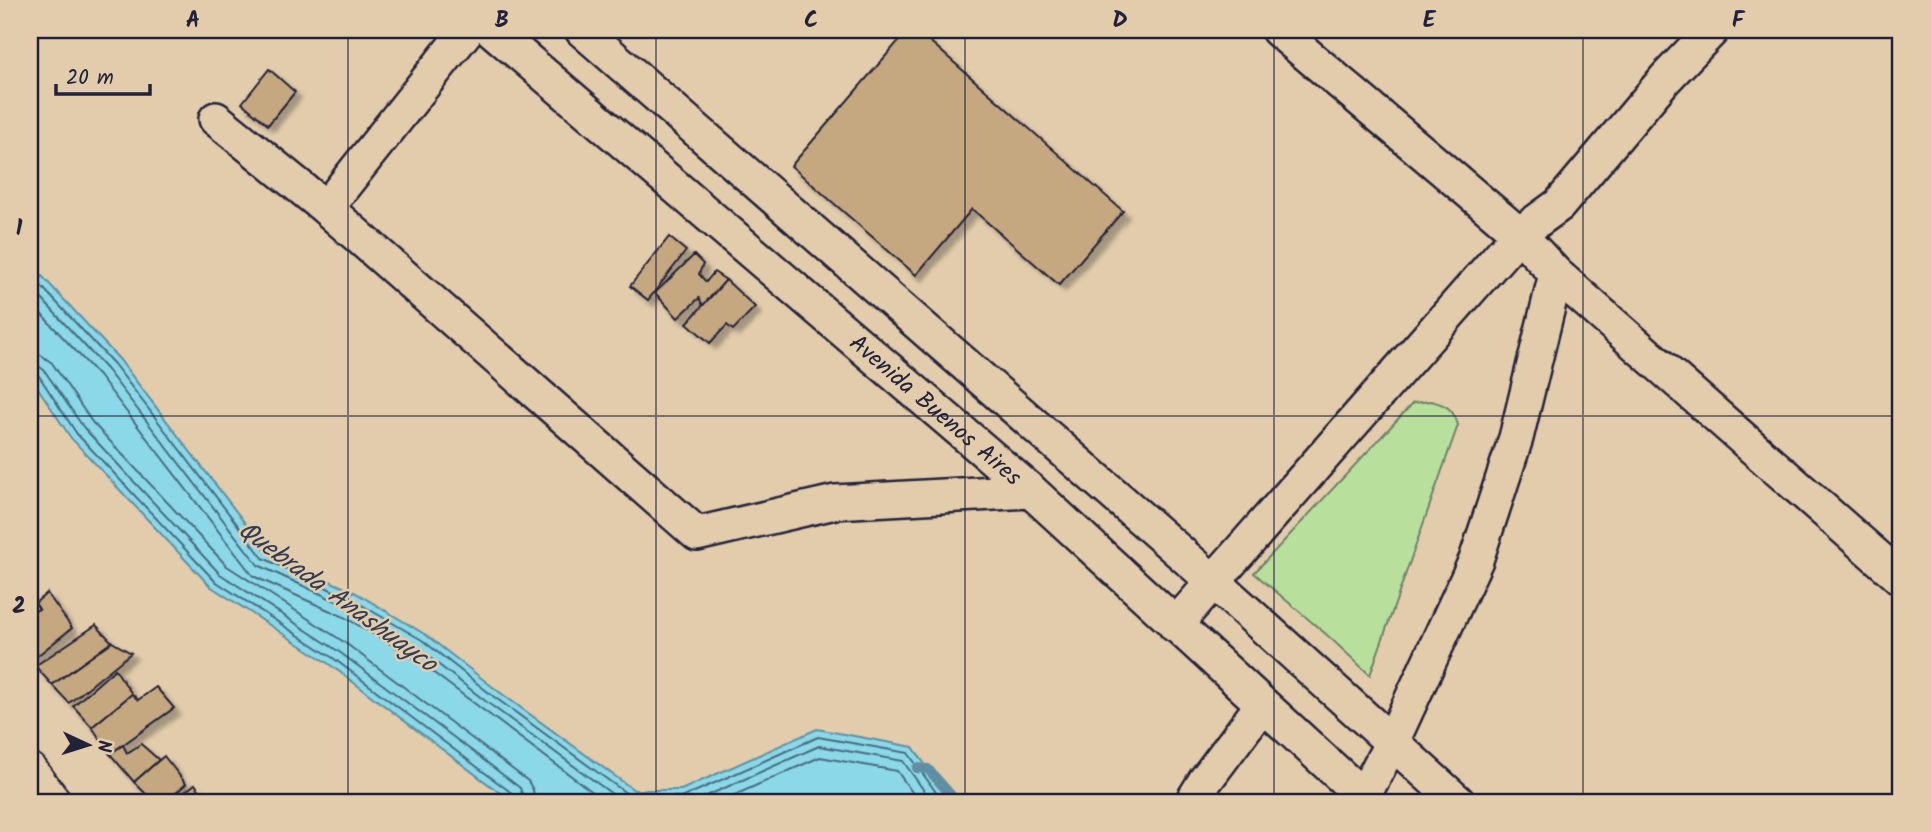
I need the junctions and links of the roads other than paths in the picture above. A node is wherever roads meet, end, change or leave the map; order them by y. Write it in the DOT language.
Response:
graph roads {
  1 [pos="467,30"];
  2 [pos="492,30"];
  3 [pos="582,30"];
  4 [pos="1279,30"];
  5 [pos="1712,30"];
  6 [pos="216,119"];
  7 [pos="326,208"];
  8 [pos="1519,234"];
  9 [pos="1556,274"];
  10 [pos="1031,491"];
  11 [pos="1901,578"];
  12 [pos="1213,581"];
  13 [pos="1175,625"];
  14 [pos="1262,705"];
  15 [pos="1391,744"];
  16 [pos="30,770"];
  17 [pos="1366,800"];
  18 [pos="54,802"];
  19 [pos="1192,802"];
  20 [pos="1458,802"];
  1 -- 7 [label="street"];
  2 -- 10 [label="street, Avenida Buenos Aires"];
  3 -- 12 [label="street"];
  4 -- 8 [label="street"];
  5 -- 8 [label="street"];
  6 -- 7 [label="street"];
  7 -- 10 [label="street"];
  8 -- 9 [label="street"];
  8 -- 12 [label="street"];
  9 -- 11 [label="street"];
  9 -- 15 [label="street"];
  10 -- 13 [label="street, Avenida Buenos Aires"];
  12 -- 13 [label="street"];
  12 -- 15 [label="street"];
  13 -- 14 [label="street, Avenida Buenos Aires"];
  14 -- 17 [label="street, Avenida Buenos Aires"];
  14 -- 19 [label="street"];
  15 -- 17 [label="street"];
  15 -- 20 [label="street"];
  16 -- 18 [label="street"];
}
